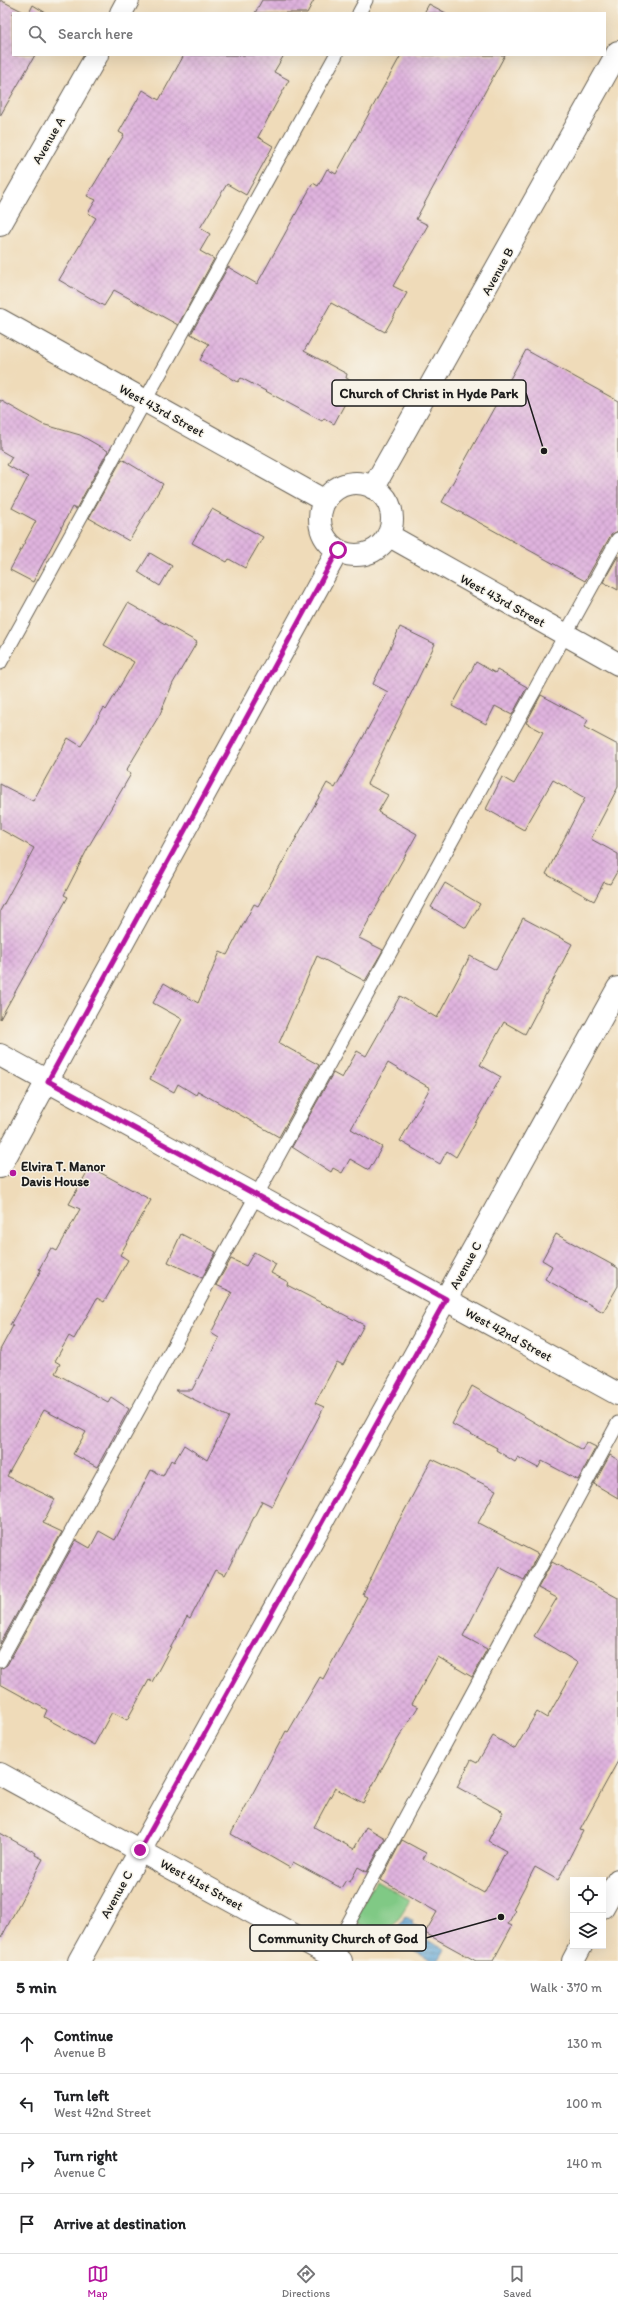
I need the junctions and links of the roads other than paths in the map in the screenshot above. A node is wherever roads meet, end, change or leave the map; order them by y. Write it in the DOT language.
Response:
graph roads {
  1 [pos="128,0"];
  2 [pos="366,0"];
  3 [pos="122,12"];
  4 [pos="360,12"];
  5 [pos="618,52"];
  6 [pos="96,56"];
  7 [pos="335,56"];
  8 [pos="0,225"];
  9 [pos="0,320"];
  10 [pos="145,401"];
  11 [pos="373,488"];
  12 [pos="325,501"];
  13 [pos="388,536"];
  14 [pos="618,539"];
  15 [pos="338,550"];
  16 [pos="565,634"];
  17 [pos="0,663"];
  18 [pos="618,664"];
  19 [pos="618,988"];
  20 [pos="0,1055"];
  21 [pos="48,1081"];
  22 [pos="0,1167"];
  23 [pos="258,1196"];
  24 [pos="446,1299"];
  25 [pos="618,1394"];
  26 [pos="618,1423"];
  27 [pos="0,1661"];
  28 [pos="0,1774"];
  29 [pos="140,1850"];
  30 [pos="618,1880"];
  31 [pos="606,1902"];
  32 [pos="579,1949"];
  33 [pos="334,1959"];
  34 [pos="78,1961"];
  35 [pos="573,1961"];
  1 -- 3 [label="street"];
  2 -- 4 [label="lane"];
  5 -- 11 [label="street, Avenue B"];
  6 -- 8 [label="street, Avenue A"];
  7 -- 10 [label="lane"];
  9 -- 10 [label="street, West 43rd Street"];
  10 -- 12 [label="street, West 43rd Street"];
  10 -- 17 [label="lane"];
  11 -- 12 [label="street"];
  11 -- 13 [label="street"];
  12 -- 15 [label="street"];
  13 -- 15 [label="street"];
  13 -- 16 [label="street, West 43rd Street"];
  14 -- 16 [label="lane"];
  15 -- 21 [label="street"];
  16 -- 18 [label="street, West 43rd Street"];
  16 -- 23 [label="lane"];
  19 -- 24 [label="street, Avenue C"];
  20 -- 21 [label="street, West 42nd Street"];
  21 -- 22 [label="street"];
  21 -- 23 [label="street, West 42nd Street"];
  23 -- 24 [label="street, West 42nd Street"];
  23 -- 27 [label="lane"];
  24 -- 25 [label="street, West 42nd Street"];
  24 -- 29 [label="street, Avenue C"];
  26 -- 33 [label="lane"];
  28 -- 29 [label="street, West 41st Street"];
  29 -- 33 [label="street, West 41st Street"];
  29 -- 34 [label="street, Avenue C"];
  30 -- 31 [label="street"];
  32 -- 35 [label="street"];
}
